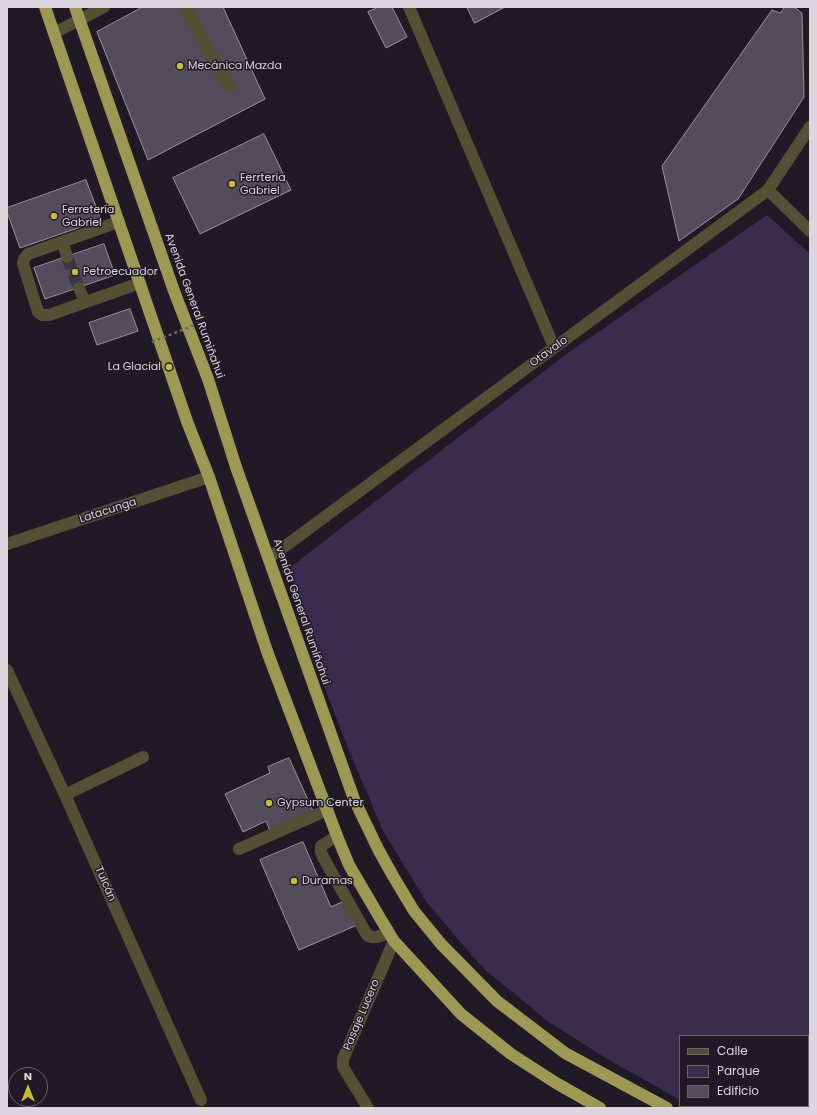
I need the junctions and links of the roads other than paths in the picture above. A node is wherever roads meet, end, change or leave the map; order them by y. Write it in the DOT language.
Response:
graph roads {
  1 [pos="45,7"];
  2 [pos="75,7"];
  3 [pos="104,7"];
  4 [pos="185,7"];
  5 [pos="409,7"];
  6 [pos="80,20"];
  7 [pos="54,33"];
  8 [pos="229,86"];
  9 [pos="810,127"];
  10 [pos="768,190"];
  11 [pos="118,222"];
  12 [pos="810,231"];
  13 [pos="63,242"];
  14 [pos="67,257"];
  15 [pos="140,283"];
  16 [pos="79,288"];
  17 [pos="85,302"];
  18 [pos="554,347"];
  19 [pos="209,477"];
  20 [pos="7,544"];
  21 [pos="269,558"];
  22 [pos="7,670"];
  23 [pos="143,757"];
  24 [pos="65,795"];
  25 [pos="327,809"];
  26 [pos="337,836"];
  27 [pos="239,849"];
  28 [pos="392,937"];
  29 [pos="201,1100"];
  30 [pos="368,1108"];
  31 [pos="600,1108"];
  32 [pos="667,1108"];
  1 -- 7 [label="highway"];
  2 -- 6 [label="highway, Avenida General Rumiñahui"];
  3 -- 6 [label="street"];
  4 -- 8 [label="street"];
  5 -- 18 [label="street"];
  6 -- 7 [label="street"];
  6 -- 21 [label="highway, Avenida General Rumiñahui"];
  7 -- 11 [label="highway"];
  9 -- 10 [label="street, Otavalo"];
  10 -- 12 [label="street"];
  10 -- 18 [label="street, Otavalo"];
  11 -- 13 [label="street"];
  11 -- 15 [label="highway"];
  13 -- 14 [label="street"];
  13 -- 17 [label="street"];
  15 -- 17 [label="street"];
  15 -- 19 [label="highway"];
  16 -- 17 [label="street"];
  18 -- 21 [label="street, Otavalo"];
  19 -- 20 [label="street, Latacunga"];
  19 -- 25 [label="highway"];
  21 -- 32 [label="highway, Avenida General Rumiñahui"];
  22 -- 24 [label="street, Tulcán"];
  23 -- 24 [label="street"];
  24 -- 29 [label="street, Tulcán"];
  25 -- 26 [label="highway"];
  25 -- 27 [label="street"];
  26 -- 28 [label="highway"];
  26 -- 28 [label="street"];
  28 -- 30 [label="street, Pasaje Lucero"];
  28 -- 31 [label="highway"];
}
